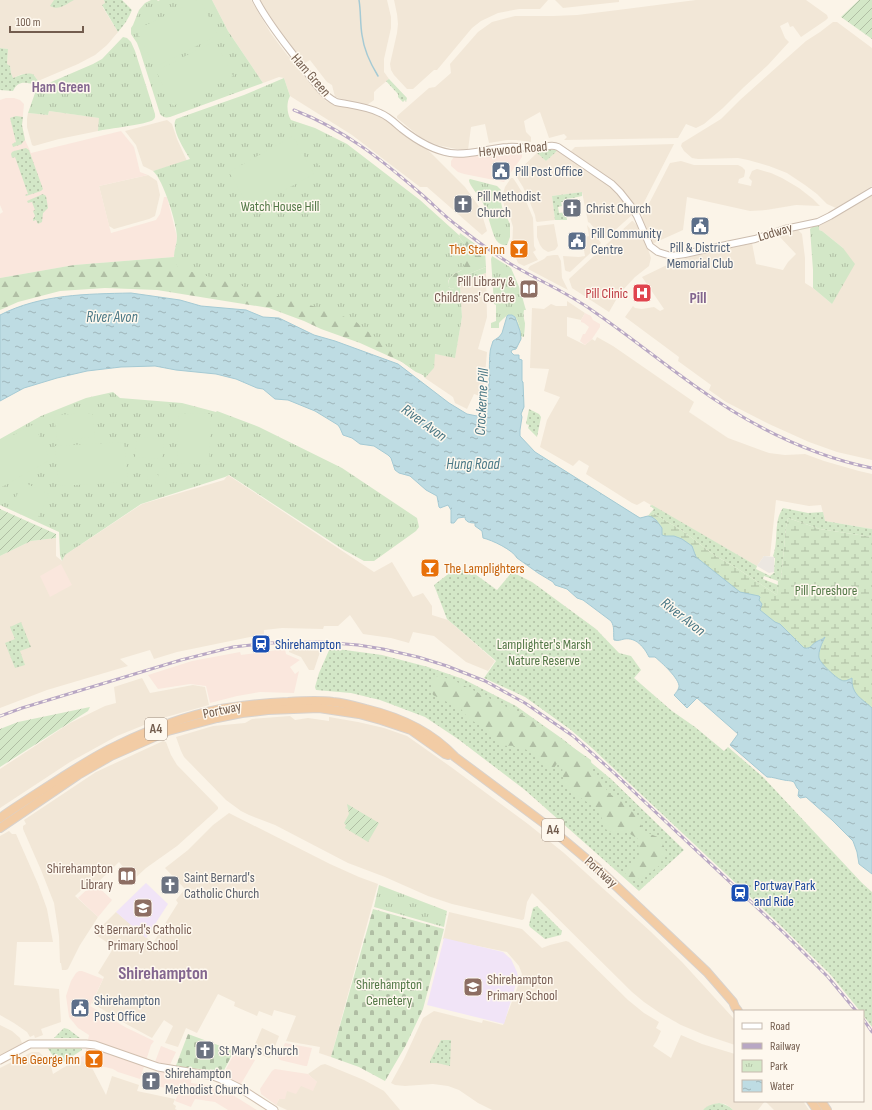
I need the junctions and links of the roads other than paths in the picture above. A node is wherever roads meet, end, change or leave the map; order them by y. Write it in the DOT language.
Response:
graph roads {
  1 [pos="256,0"];
  2 [pos="448,153"];
  3 [pos="872,191"];
  4 [pos="671,256"];
  5 [pos="455,757"];
  6 [pos="0,818"];
  7 [pos="0,828"];
  8 [pos="733,1002"];
  9 [pos="737,1010"];
  10 [pos="744,1010"];
  11 [pos="0,1060"];
  12 [pos="821,1102"];
  13 [pos="274,1110"];
  14 [pos="827,1110"];
  1 -- 2 [label="street, Ham Green"];
  2 -- 4 [label="street, Heywood Road"];
  3 -- 4 [label="street, Lodway"];
  5 -- 6 [label="highway, Portway / A4"];
  5 -- 7 [label="highway, Portway / A4"];
  5 -- 8 [label="highway, Portway / A4"];
  8 -- 9 [label="highway, Portway / A4"];
  8 -- 10 [label="highway, Portway / A4"];
  11 -- 13 [label="main road"];
  12 -- 14 [label="highway"];
}
